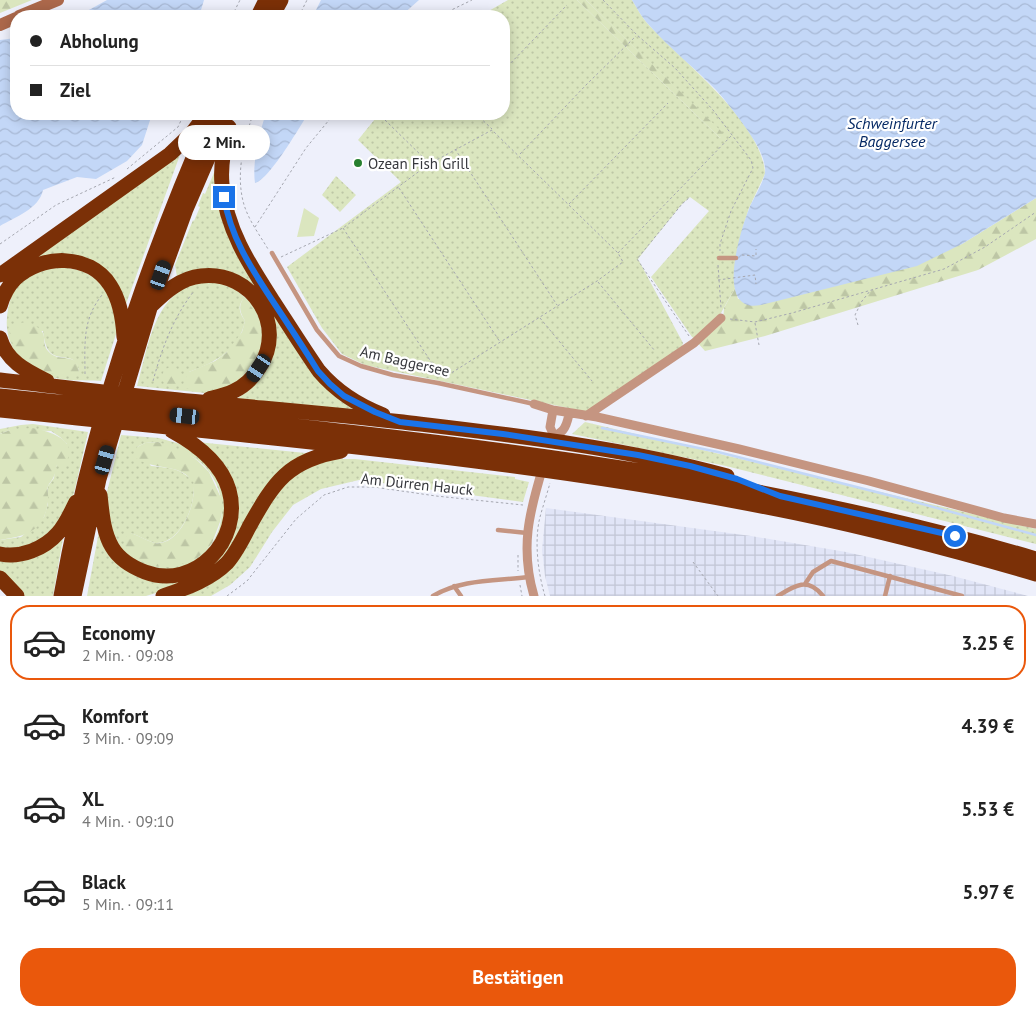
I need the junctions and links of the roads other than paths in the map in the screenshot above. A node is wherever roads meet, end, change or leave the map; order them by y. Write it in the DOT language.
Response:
graph roads {
  1 [pos="58,0"];
  2 [pos="34,10"];
  3 [pos="202,120"];
  4 [pos="210,120"];
  5 [pos="224,120"];
  6 [pos="231,120"];
  7 [pos="272,253"];
  8 [pos="736,256"];
  9 [pos="719,258"];
  10 [pos="0,275"];
  11 [pos="0,306"];
  12 [pos="150,308"];
  13 [pos="721,318"];
  14 [pos="0,338"];
  15 [pos="124,344"];
  16 [pos="0,380"];
  17 [pos="0,396"];
  18 [pos="54,401"];
  19 [pos="199,402"];
  20 [pos="534,404"];
  21 [pos="0,410"];
  22 [pos="553,410"];
  23 [pos="569,414"];
  24 [pos="586,416"];
  25 [pos="166,417"];
  26 [pos="0,421"];
  27 [pos="400,422"];
  28 [pos="554,436"];
  29 [pos="359,448"];
  30 [pos="521,460"];
  31 [pos="572,468"];
  32 [pos="99,479"];
  33 [pos="84,487"];
  34 [pos="780,496"];
  35 [pos="1036,524"];
  36 [pos="498,530"];
  37 [pos="527,533"];
  38 [pos="0,554"];
  39 [pos="1036,559"];
  40 [pos="1036,574"];
  41 [pos="890,576"];
  42 [pos="528,577"];
  43 [pos="0,578"];
  44 [pos="806,584"];
  45 [pos="454,586"];
  46 [pos="17,596"];
  47 [pos="61,596"];
  48 [pos="74,596"];
  49 [pos="163,596"];
  50 [pos="433,596"];
  51 [pos="461,596"];
  52 [pos="534,596"];
  53 [pos="778,596"];
  54 [pos="823,596"];
  55 [pos="885,596"];
  56 [pos="962,596"];
  1 -- 2 [label="main road"];
  3 -- 10 [label="highway"];
  4 -- 15 [label="highway"];
  5 -- 12 [label="highway"];
  6 -- 27 [label="highway"];
  7 -- 20 [label="lane, Am Baggersee"];
  8 -- 9 [label="lane"];
  11 -- 15 [label="highway"];
  12 -- 19 [label="highway"];
  12 -- 32 [label="highway"];
  13 -- 24 [label="street"];
  14 -- 18 [label="highway"];
  15 -- 33 [label="highway"];
  16 -- 18 [label="highway"];
  17 -- 18 [label="highway"];
  18 -- 21 [label="highway"];
  18 -- 25 [label="highway"];
  18 -- 25 [label="highway"];
  18 -- 26 [label="highway"];
  19 -- 25 [label="highway"];
  19 -- 27 [label="highway"];
  20 -- 22 [label="street, Am Baggersee"];
  22 -- 23 [label="street, Am Baggersee"];
  22 -- 28 [label="street"];
  23 -- 24 [label="street, Am Baggersee"];
  23 -- 28 [label="street"];
  24 -- 35 [label="street, Am Baggersee"];
  25 -- 29 [label="highway"];
  25 -- 30 [label="highway"];
  25 -- 32 [label="highway"];
  27 -- 34 [label="highway"];
  28 -- 37 [label="street"];
  29 -- 30 [label="highway"];
  29 -- 49 [label="highway"];
  30 -- 31 [label="highway"];
  31 -- 34 [label="highway"];
  31 -- 40 [label="highway"];
  32 -- 48 [label="highway"];
  33 -- 38 [label="highway"];
  33 -- 47 [label="highway"];
  34 -- 39 [label="highway"];
  36 -- 37 [label="lane"];
  37 -- 42 [label="street"];
  41 -- 44 [label="lane"];
  41 -- 55 [label="lane"];
  41 -- 56 [label="lane"];
  42 -- 45 [label="lane"];
  42 -- 52 [label="street"];
  43 -- 46 [label="highway"];
  44 -- 53 [label="lane"];
  44 -- 54 [label="lane"];
  45 -- 50 [label="lane"];
  45 -- 51 [label="lane"];
}
